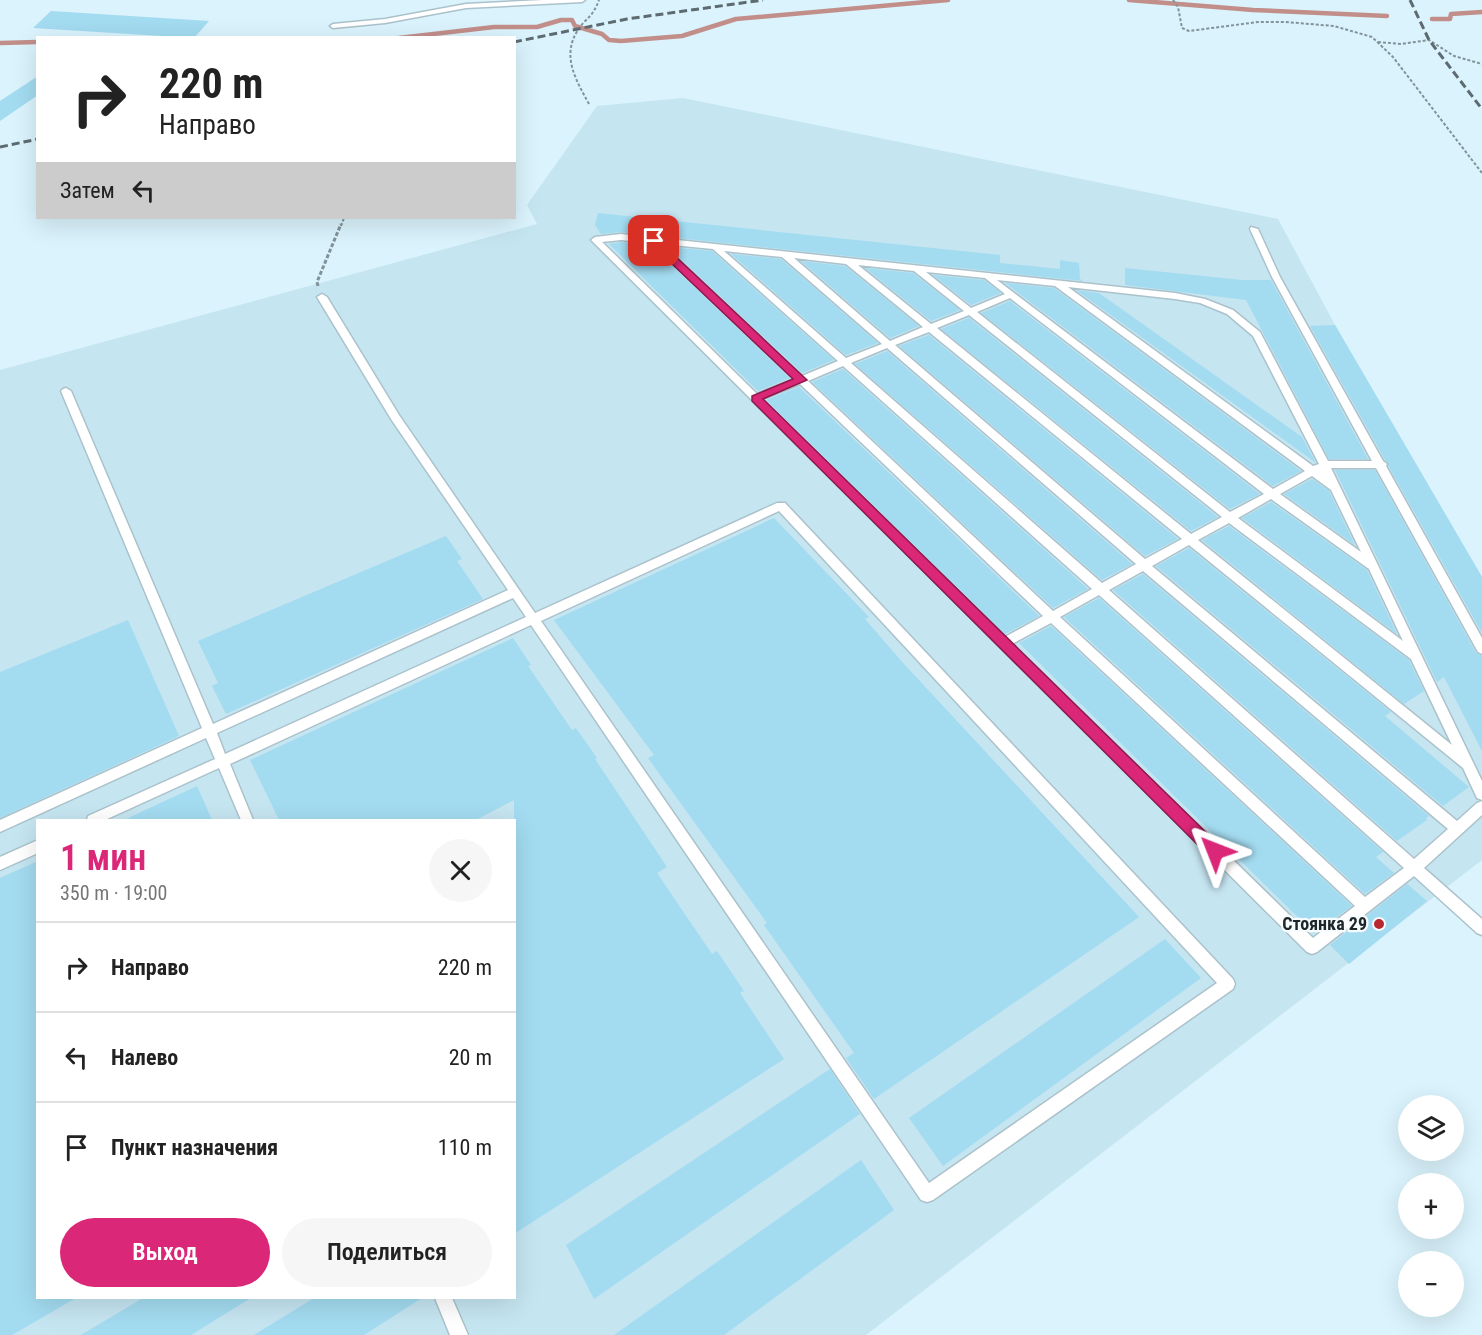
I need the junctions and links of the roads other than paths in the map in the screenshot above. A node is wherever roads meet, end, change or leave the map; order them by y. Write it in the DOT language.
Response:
graph roads {
  1 [pos="582,0"];
  2 [pos="532,2"];
  3 [pos="333,26"];
  4 [pos="1254,228"];
  5 [pos="654,241"];
  6 [pos="716,248"];
  7 [pos="785,255"];
  8 [pos="849,262"];
  9 [pos="917,269"];
  10 [pos="987,276"];
  11 [pos="1057,284"];
  12 [pos="1011,295"];
  13 [pos="322,297"];
  14 [pos="970,311"];
  15 [pos="931,328"];
  16 [pos="889,346"];
  17 [pos="845,363"];
  18 [pos="801,380"];
  19 [pos="66,391"];
  20 [pos="756,398"];
  21 [pos="1382,464"];
  22 [pos="1324,465"];
  23 [pos="1312,471"];
  24 [pos="1335,488"];
  25 [pos="1272,494"];
  26 [pos="1229,517"];
  27 [pos="1190,538"];
  28 [pos="1143,564"];
  29 [pos="1373,566"];
  30 [pos="1099,589"];
  31 [pos="515,592"];
  32 [pos="1051,616"];
  33 [pos="533,618"];
  34 [pos="1004,643"];
  35 [pos="1482,649"];
  36 [pos="1416,657"];
  37 [pos="209,731"];
  38 [pos="222,761"];
  39 [pos="1468,766"];
  40 [pos="1482,794"];
  41 [pos="1482,807"];
  42 [pos="95,819"];
  43 [pos="247,819"];
  44 [pos="0,826"];
  45 [pos="1457,829"];
  46 [pos="36,847"];
  47 [pos="0,864"];
  48 [pos="1414,868"];
  49 [pos="1365,906"];
  50 [pos="1482,928"];
  51 [pos="444,1299"];
  52 [pos="459,1335"];
  1 -- 2 [label="lane"];
  2 -- 3 [label="lane"];
  4 -- 21 [label="lane"];
  5 -- 6 [label="lane"];
  5 -- 18 [label="lane"];
  5 -- 20 [label="lane"];
  6 -- 7 [label="lane"];
  6 -- 17 [label="lane"];
  7 -- 8 [label="lane"];
  7 -- 16 [label="lane"];
  8 -- 9 [label="lane"];
  8 -- 15 [label="lane"];
  9 -- 10 [label="lane"];
  9 -- 14 [label="lane"];
  10 -- 11 [label="lane"];
  10 -- 12 [label="lane"];
  11 -- 22 [label="lane"];
  11 -- 23 [label="lane"];
  12 -- 14 [label="lane"];
  12 -- 25 [label="lane"];
  13 -- 31 [label="lane"];
  14 -- 15 [label="lane"];
  14 -- 26 [label="lane"];
  15 -- 16 [label="lane"];
  15 -- 27 [label="lane"];
  16 -- 17 [label="lane"];
  16 -- 28 [label="lane"];
  17 -- 18 [label="lane"];
  17 -- 30 [label="lane"];
  18 -- 20 [label="lane"];
  18 -- 32 [label="lane"];
  19 -- 37 [label="lane"];
  20 -- 34 [label="lane"];
  21 -- 22 [label="lane"];
  21 -- 35 [label="lane"];
  22 -- 23 [label="lane"];
  22 -- 24 [label="lane"];
  23 -- 24 [label="lane"];
  23 -- 25 [label="lane"];
  24 -- 29 [label="lane"];
  25 -- 26 [label="lane"];
  25 -- 29 [label="lane"];
  26 -- 27 [label="lane"];
  26 -- 36 [label="lane"];
  27 -- 28 [label="lane"];
  27 -- 39 [label="lane"];
  28 -- 30 [label="lane"];
  28 -- 45 [label="lane"];
  29 -- 36 [label="lane"];
  30 -- 32 [label="lane"];
  30 -- 48 [label="lane"];
  31 -- 33 [label="lane"];
  31 -- 37 [label="lane"];
  32 -- 34 [label="lane"];
  32 -- 49 [label="lane"];
  33 -- 33 [label="lane"];
  33 -- 38 [label="lane"];
  34 -- 49 [label="lane"];
  36 -- 39 [label="lane"];
  37 -- 38 [label="lane"];
  37 -- 44 [label="lane"];
  38 -- 42 [label="lane"];
  38 -- 43 [label="lane"];
  39 -- 40 [label="lane"];
  41 -- 45 [label="lane"];
  45 -- 48 [label="lane"];
  46 -- 47 [label="lane"];
  48 -- 49 [label="lane"];
  48 -- 50 [label="lane"];
  51 -- 52 [label="lane"];
}
